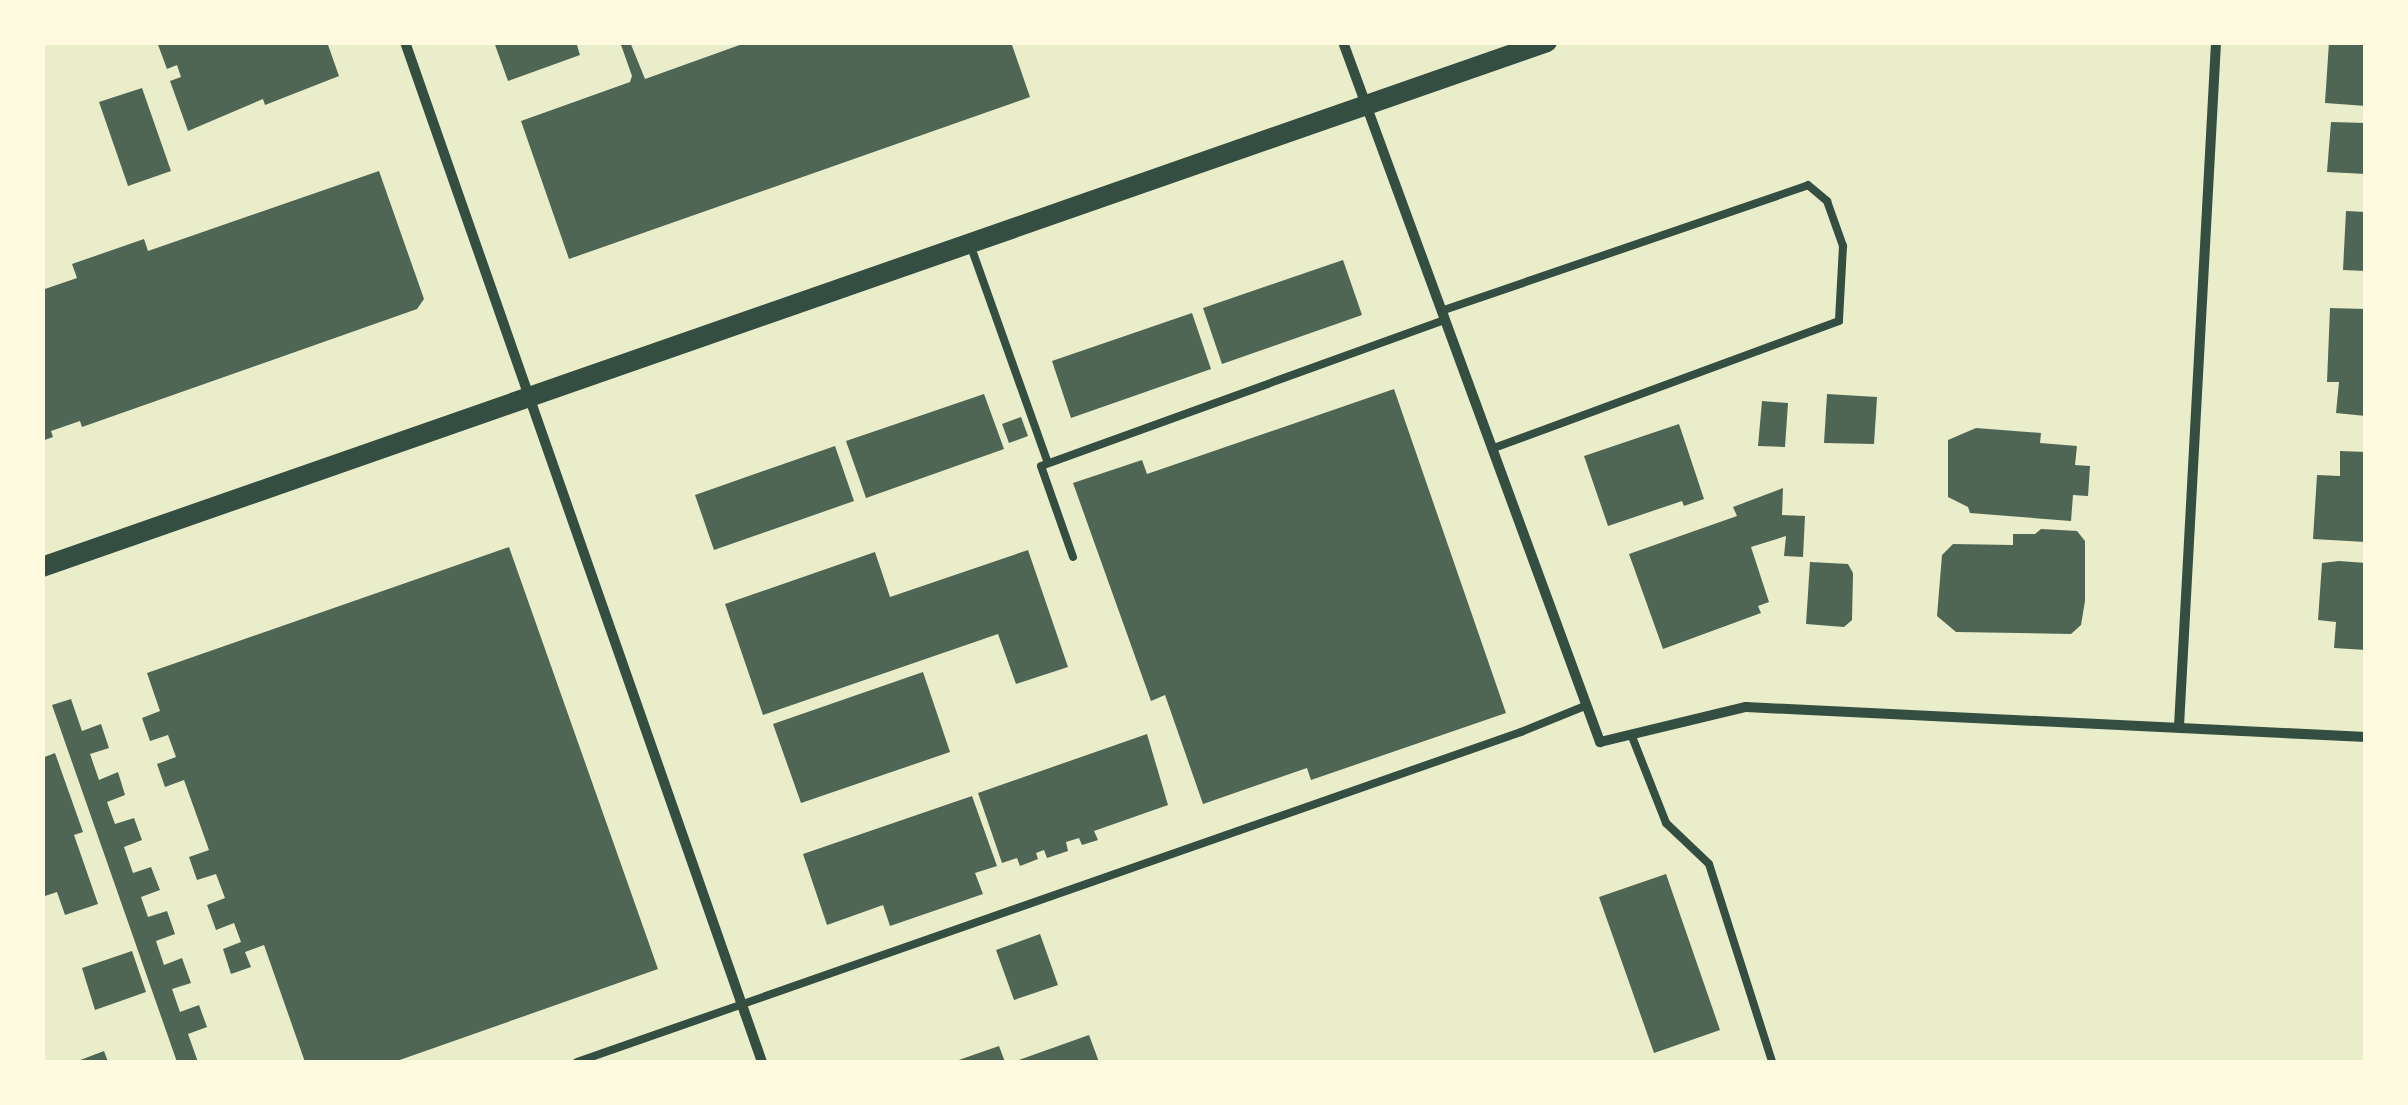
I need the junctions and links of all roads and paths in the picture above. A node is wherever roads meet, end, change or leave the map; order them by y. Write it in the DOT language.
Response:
graph roads {
  1 [pos="405,42"];
  2 [pos="1343,42"];
  3 [pos="1547,42"];
  4 [pos="2216,42"];
  5 [pos="1515,48"];
  6 [pos="1365,106"];
  7 [pos="970,242"];
  8 [pos="1443,316"];
  9 [pos="526,397"];
  10 [pos="1492,449"];
  11 [pos="1048,463"];
  12 [pos="1074,557"];
  13 [pos="42,567"];
  14 [pos="1587,704"];
  15 [pos="2179,726"];
  16 [pos="1631,734"];
  17 [pos="2366,737"];
  18 [pos="742,1005"];
  19 [pos="577,1062"];
  20 [pos="762,1062"];
  21 [pos="1772,1062"];
  1 -- 9 [label="street"];
  2 -- 6 [label="street"];
  3 -- 5 [label="main road"];
  4 -- 15 [label="street"];
  5 -- 6 [label="main road"];
  6 -- 7 [label="main road"];
  6 -- 8 [label="street"];
  7 -- 9 [label="main road"];
  7 -- 11 [label="lane"];
  8 -- 10 [label="street"];
  8 -- 10 [label="lane"];
  8 -- 11 [label="lane"];
  9 -- 13 [label="main road"];
  9 -- 18 [label="street"];
  10 -- 14 [label="street"];
  11 -- 12 [label="lane"];
  14 -- 16 [label="street"];
  14 -- 18 [label="lane"];
  15 -- 16 [label="street"];
  15 -- 17 [label="street"];
  16 -- 21 [label="lane"];
  18 -- 19 [label="lane"];
  18 -- 20 [label="street"];
}
